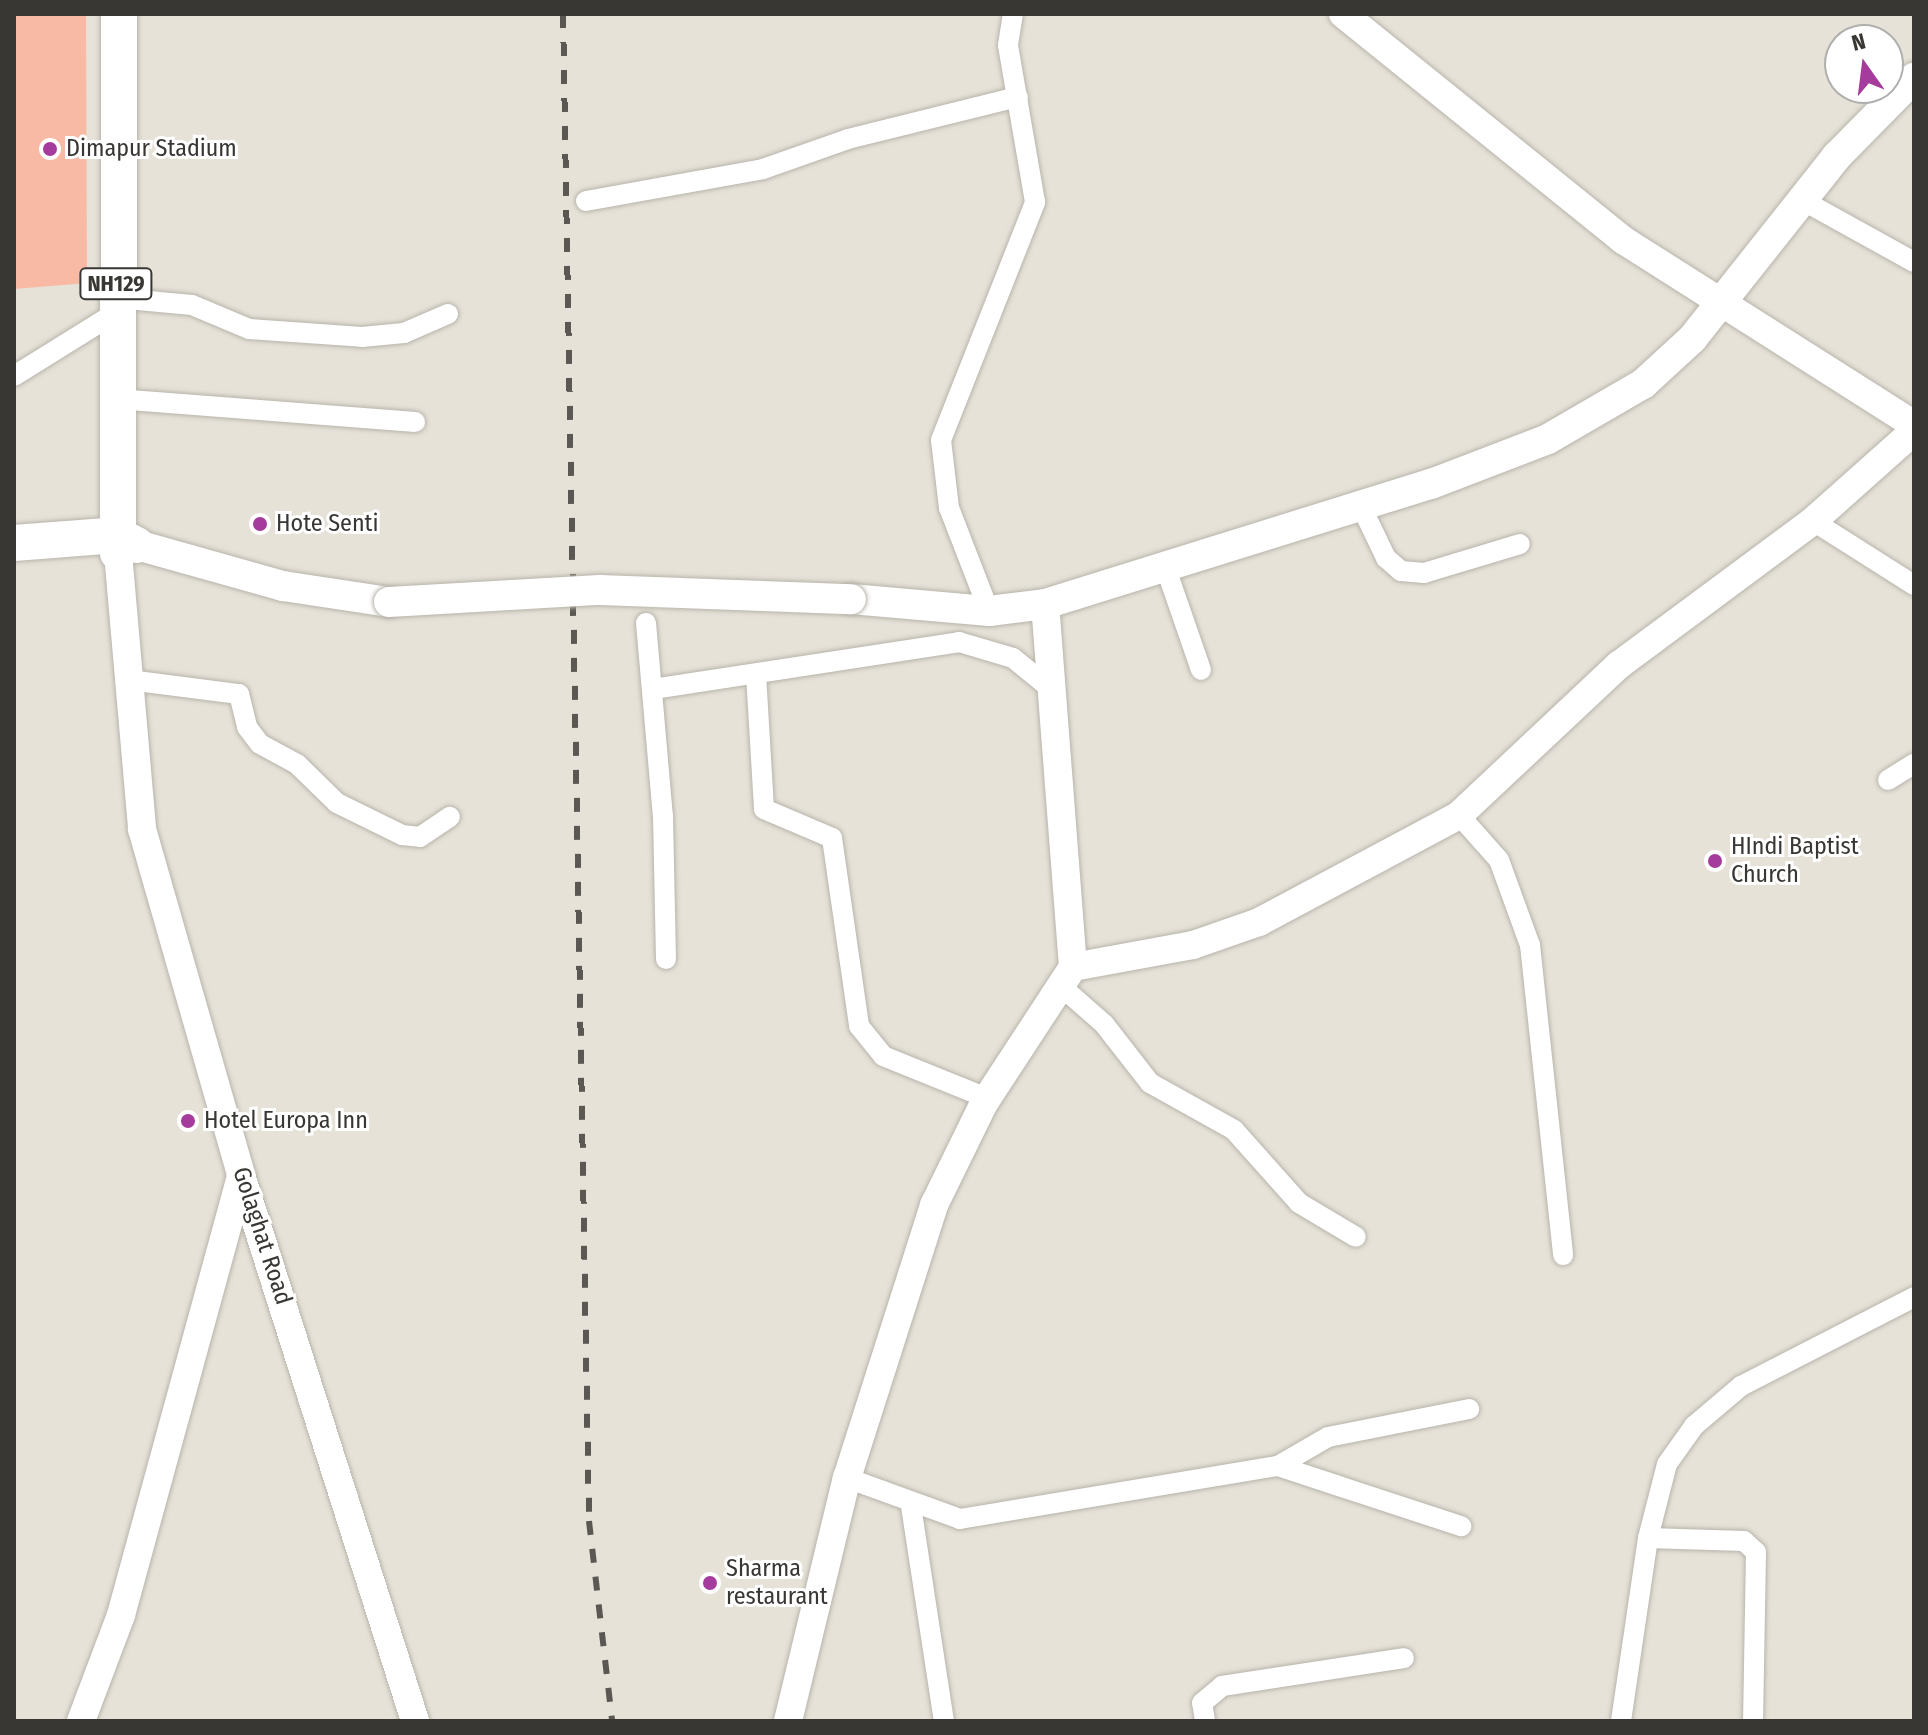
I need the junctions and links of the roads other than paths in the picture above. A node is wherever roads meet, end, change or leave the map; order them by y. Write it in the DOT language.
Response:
graph roads {
  1 [pos="119,14"];
  2 [pos="1013,14"];
  3 [pos="1343,14"];
  4 [pos="1914,78"];
  5 [pos="1018,97"];
  6 [pos="586,201"];
  7 [pos="1804,201"];
  8 [pos="1914,262"];
  9 [pos="117,305"];
  10 [pos="1723,308"];
  11 [pos="448,314"];
  12 [pos="14,376"];
  13 [pos="117,399"];
  14 [pos="415,422"];
  15 [pos="1914,428"];
  16 [pos="1361,506"];
  17 [pos="1813,521"];
  18 [pos="14,543"];
  19 [pos="124,544"];
  20 [pos="1520,544"];
  21 [pos="14,565"];
  22 [pos="1165,566"];
  23 [pos="1914,585"];
  24 [pos="1045,604"];
  25 [pos="989,611"];
  26 [pos="646,623"];
  27 [pos="1201,670"];
  28 [pos="756,674"];
  29 [pos="129,680"];
  30 [pos="653,689"];
  31 [pos="1051,689"];
  32 [pos="1914,764"];
  33 [pos="1888,780"];
  34 [pos="1459,815"];
  35 [pos="450,817"];
  36 [pos="666,959"];
  37 [pos="1068,977"];
  38 [pos="987,1098"];
  39 [pos="241,1175"];
  40 [pos="1356,1237"];
  41 [pos="1563,1255"];
  42 [pos="1914,1297"];
  43 [pos="1469,1409"];
  44 [pos="1278,1466"];
  45 [pos="847,1478"];
  46 [pos="911,1506"];
  47 [pos="1461,1526"];
  48 [pos="1648,1538"];
  49 [pos="1404,1658"];
  50 [pos="81,1721"];
  51 [pos="415,1721"];
  52 [pos="788,1721"];
  53 [pos="944,1721"];
  54 [pos="1205,1721"];
  55 [pos="1621,1721"];
  56 [pos="1753,1721"];
  1 -- 9 [label="highway, NH129"];
  2 -- 5 [label="street"];
  3 -- 10 [label="street"];
  4 -- 7 [label="main road"];
  5 -- 6 [label="street"];
  5 -- 25 [label="street"];
  7 -- 8 [label="street"];
  7 -- 10 [label="main road"];
  9 -- 11 [label="street"];
  9 -- 12 [label="street"];
  9 -- 13 [label="highway, NH129"];
  10 -- 15 [label="street"];
  10 -- 16 [label="main road"];
  13 -- 14 [label="street"];
  13 -- 19 [label="highway, NH129"];
  15 -- 17 [label="street"];
  16 -- 20 [label="street"];
  16 -- 22 [label="main road"];
  17 -- 23 [label="street"];
  17 -- 34 [label="street"];
  18 -- 19 [label="highway"];
  19 -- 21 [label="highway"];
  19 -- 25 [label="main road, bridge"];
  19 -- 29 [label="street, Golaghat Road"];
  22 -- 24 [label="main road"];
  22 -- 27 [label="street"];
  24 -- 25 [label="main road"];
  24 -- 31 [label="street"];
  26 -- 30 [label="street"];
  28 -- 30 [label="street"];
  28 -- 31 [label="street"];
  28 -- 38 [label="street"];
  29 -- 35 [label="street"];
  29 -- 39 [label="street, Golaghat Road"];
  30 -- 36 [label="street"];
  31 -- 37 [label="street"];
  32 -- 33 [label="street"];
  34 -- 37 [label="street"];
  34 -- 41 [label="street"];
  37 -- 38 [label="street"];
  37 -- 40 [label="street"];
  38 -- 45 [label="street"];
  39 -- 50 [label="street"];
  39 -- 51 [label="street, Golaghat Road"];
  42 -- 48 [label="street"];
  43 -- 44 [label="street"];
  44 -- 46 [label="street"];
  44 -- 47 [label="street"];
  45 -- 46 [label="street"];
  45 -- 52 [label="street"];
  46 -- 53 [label="street"];
  48 -- 55 [label="street"];
  48 -- 56 [label="street"];
  49 -- 54 [label="street"];
}
